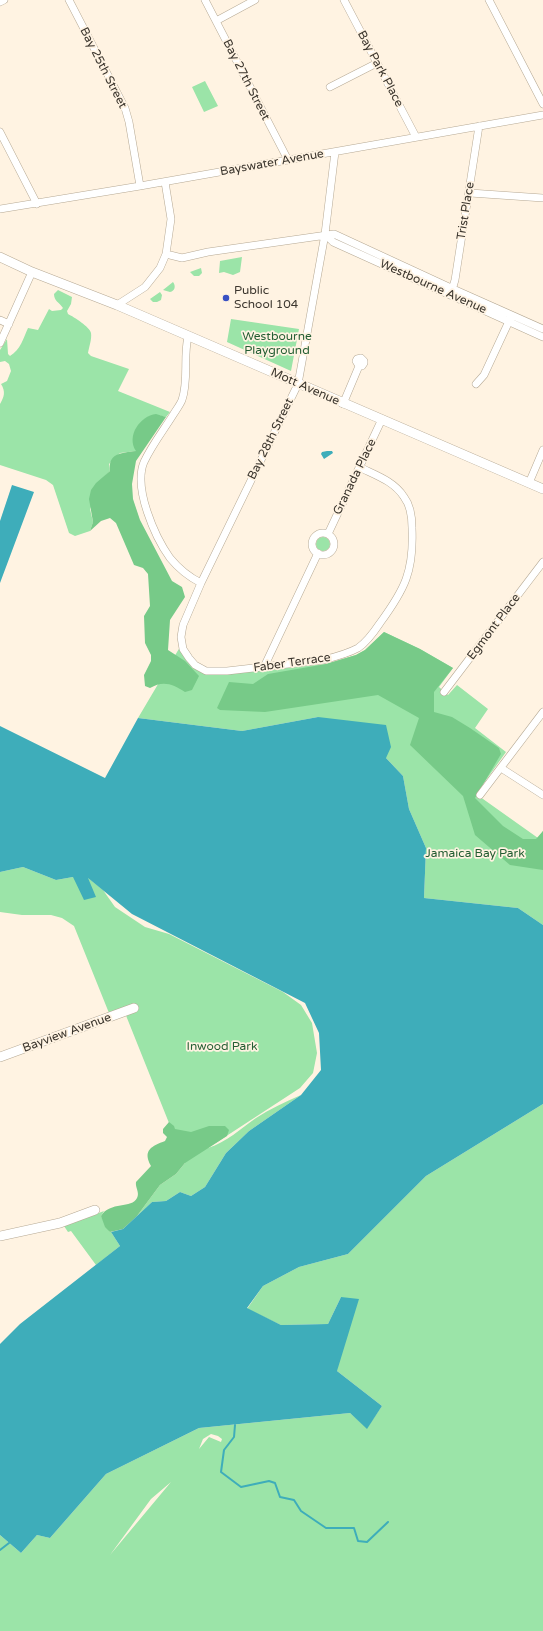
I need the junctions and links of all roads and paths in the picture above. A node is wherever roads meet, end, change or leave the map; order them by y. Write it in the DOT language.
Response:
graph roads {
  1 [pos="4,0"];
  2 [pos="68,0"];
  3 [pos="205,0"];
  4 [pos="255,0"];
  5 [pos="344,0"];
  6 [pos="489,0"];
  7 [pos="0,2"];
  8 [pos="216,21"];
  9 [pos="377,63"];
  10 [pos="330,87"];
  11 [pos="543,104"];
  12 [pos="543,115"];
  13 [pos="479,126"];
  14 [pos="0,132"];
  15 [pos="416,138"];
  16 [pos="335,152"];
  17 [pos="288,160"];
  18 [pos="165,182"];
  19 [pos="140,186"];
  20 [pos="470,193"];
  21 [pos="543,198"];
  22 [pos="37,204"];
  23 [pos="0,209"];
  24 [pos="325,234"];
  25 [pos="166,254"];
  26 [pos="0,257"];
  27 [pos="32,272"];
  28 [pos="451,292"];
  29 [pos="116,305"];
  30 [pos="511,319"];
  31 [pos="0,320"];
  32 [pos="9,324"];
  33 [pos="543,329"];
  34 [pos="188,337"];
  35 [pos="543,337"];
  36 [pos="0,343"];
  37 [pos="359,366"];
  38 [pos="298,384"];
  39 [pos="476,384"];
  40 [pos="343,404"];
  41 [pos="382,419"];
  42 [pos="543,450"];
  43 [pos="359,467"];
  44 [pos="529,483"];
  45 [pos="543,489"];
  46 [pos="328,534"];
  47 [pos="318,554"];
  48 [pos="543,562"];
  49 [pos="201,583"];
  50 [pos="182,644"];
  51 [pos="264,667"];
  52 [pos="444,692"];
  53 [pos="543,712"];
  54 [pos="501,768"];
  55 [pos="480,795"];
  56 [pos="543,795"];
  57 [pos="134,1008"];
  58 [pos="0,1057"];
  59 [pos="95,1210"];
  60 [pos="0,1236"];
  1 -- 7 [label="street"];
  2 -- 19 [label="street, Bay 25th Street"];
  3 -- 8 [label="street, Bay 27th Street"];
  4 -- 8 [label="street"];
  5 -- 9 [label="street, Bay Park Place"];
  6 -- 11 [label="street"];
  8 -- 17 [label="street, Bay 27th Street"];
  9 -- 10 [label="street"];
  9 -- 15 [label="street, Bay Park Place"];
  12 -- 13 [label="street, Bayswater Avenue"];
  13 -- 15 [label="street, Bayswater Avenue"];
  13 -- 20 [label="street, Trist Place"];
  14 -- 22 [label="street"];
  15 -- 16 [label="street, Bayswater Avenue"];
  16 -- 17 [label="street, Bayswater Avenue"];
  16 -- 24 [label="street, Bay 28th Street"];
  17 -- 18 [label="street, Bayswater Avenue"];
  18 -- 19 [label="street, Bayswater Avenue"];
  18 -- 25 [label="street"];
  19 -- 22 [label="street, Bayswater Avenue"];
  20 -- 21 [label="street"];
  20 -- 28 [label="street, Trist Place"];
  22 -- 23 [label="street, Bayswater Avenue"];
  24 -- 25 [label="street, Westbourne Avenue"];
  24 -- 28 [label="street, Westbourne Avenue"];
  24 -- 38 [label="street, Bay 28th Street"];
  25 -- 29 [label="street"];
  26 -- 27 [label="street, Mott Avenue"];
  27 -- 29 [label="street, Mott Avenue"];
  27 -- 32 [label="street"];
  28 -- 30 [label="street, Westbourne Avenue"];
  29 -- 34 [label="street, Mott Avenue"];
  30 -- 33 [label="street, Westbourne Avenue"];
  30 -- 35 [label="street, Westbourne Avenue"];
  30 -- 39 [label="street"];
  31 -- 32 [label="street"];
  32 -- 36 [label="street"];
  34 -- 38 [label="street, Mott Avenue"];
  34 -- 49 [label="street"];
  37 -- 40 [label="street"];
  38 -- 40 [label="street, Mott Avenue"];
  38 -- 49 [label="street, Bay 28th Street"];
  40 -- 41 [label="street, Mott Avenue"];
  41 -- 43 [label="street, Granada Place"];
  41 -- 44 [label="street, Mott Avenue"];
  42 -- 44 [label="street"];
  43 -- 46 [label="street, Granada Place"];
  43 -- 51 [label="street, Faber Terrace"];
  44 -- 45 [label="street, Mott Avenue"];
  46 -- 47 [label="street"];
  46 -- 47 [label="street"];
  47 -- 51 [label="street"];
  48 -- 52 [label="street, Egmont Place"];
  49 -- 50 [label="street, Bay 28th Street"];
  50 -- 51 [label="street, Faber Terrace"];
  53 -- 54 [label="street"];
  54 -- 55 [label="street"];
  54 -- 56 [label="street"];
  57 -- 58 [label="street, Bayview Avenue"];
  59 -- 60 [label="street"];
}
